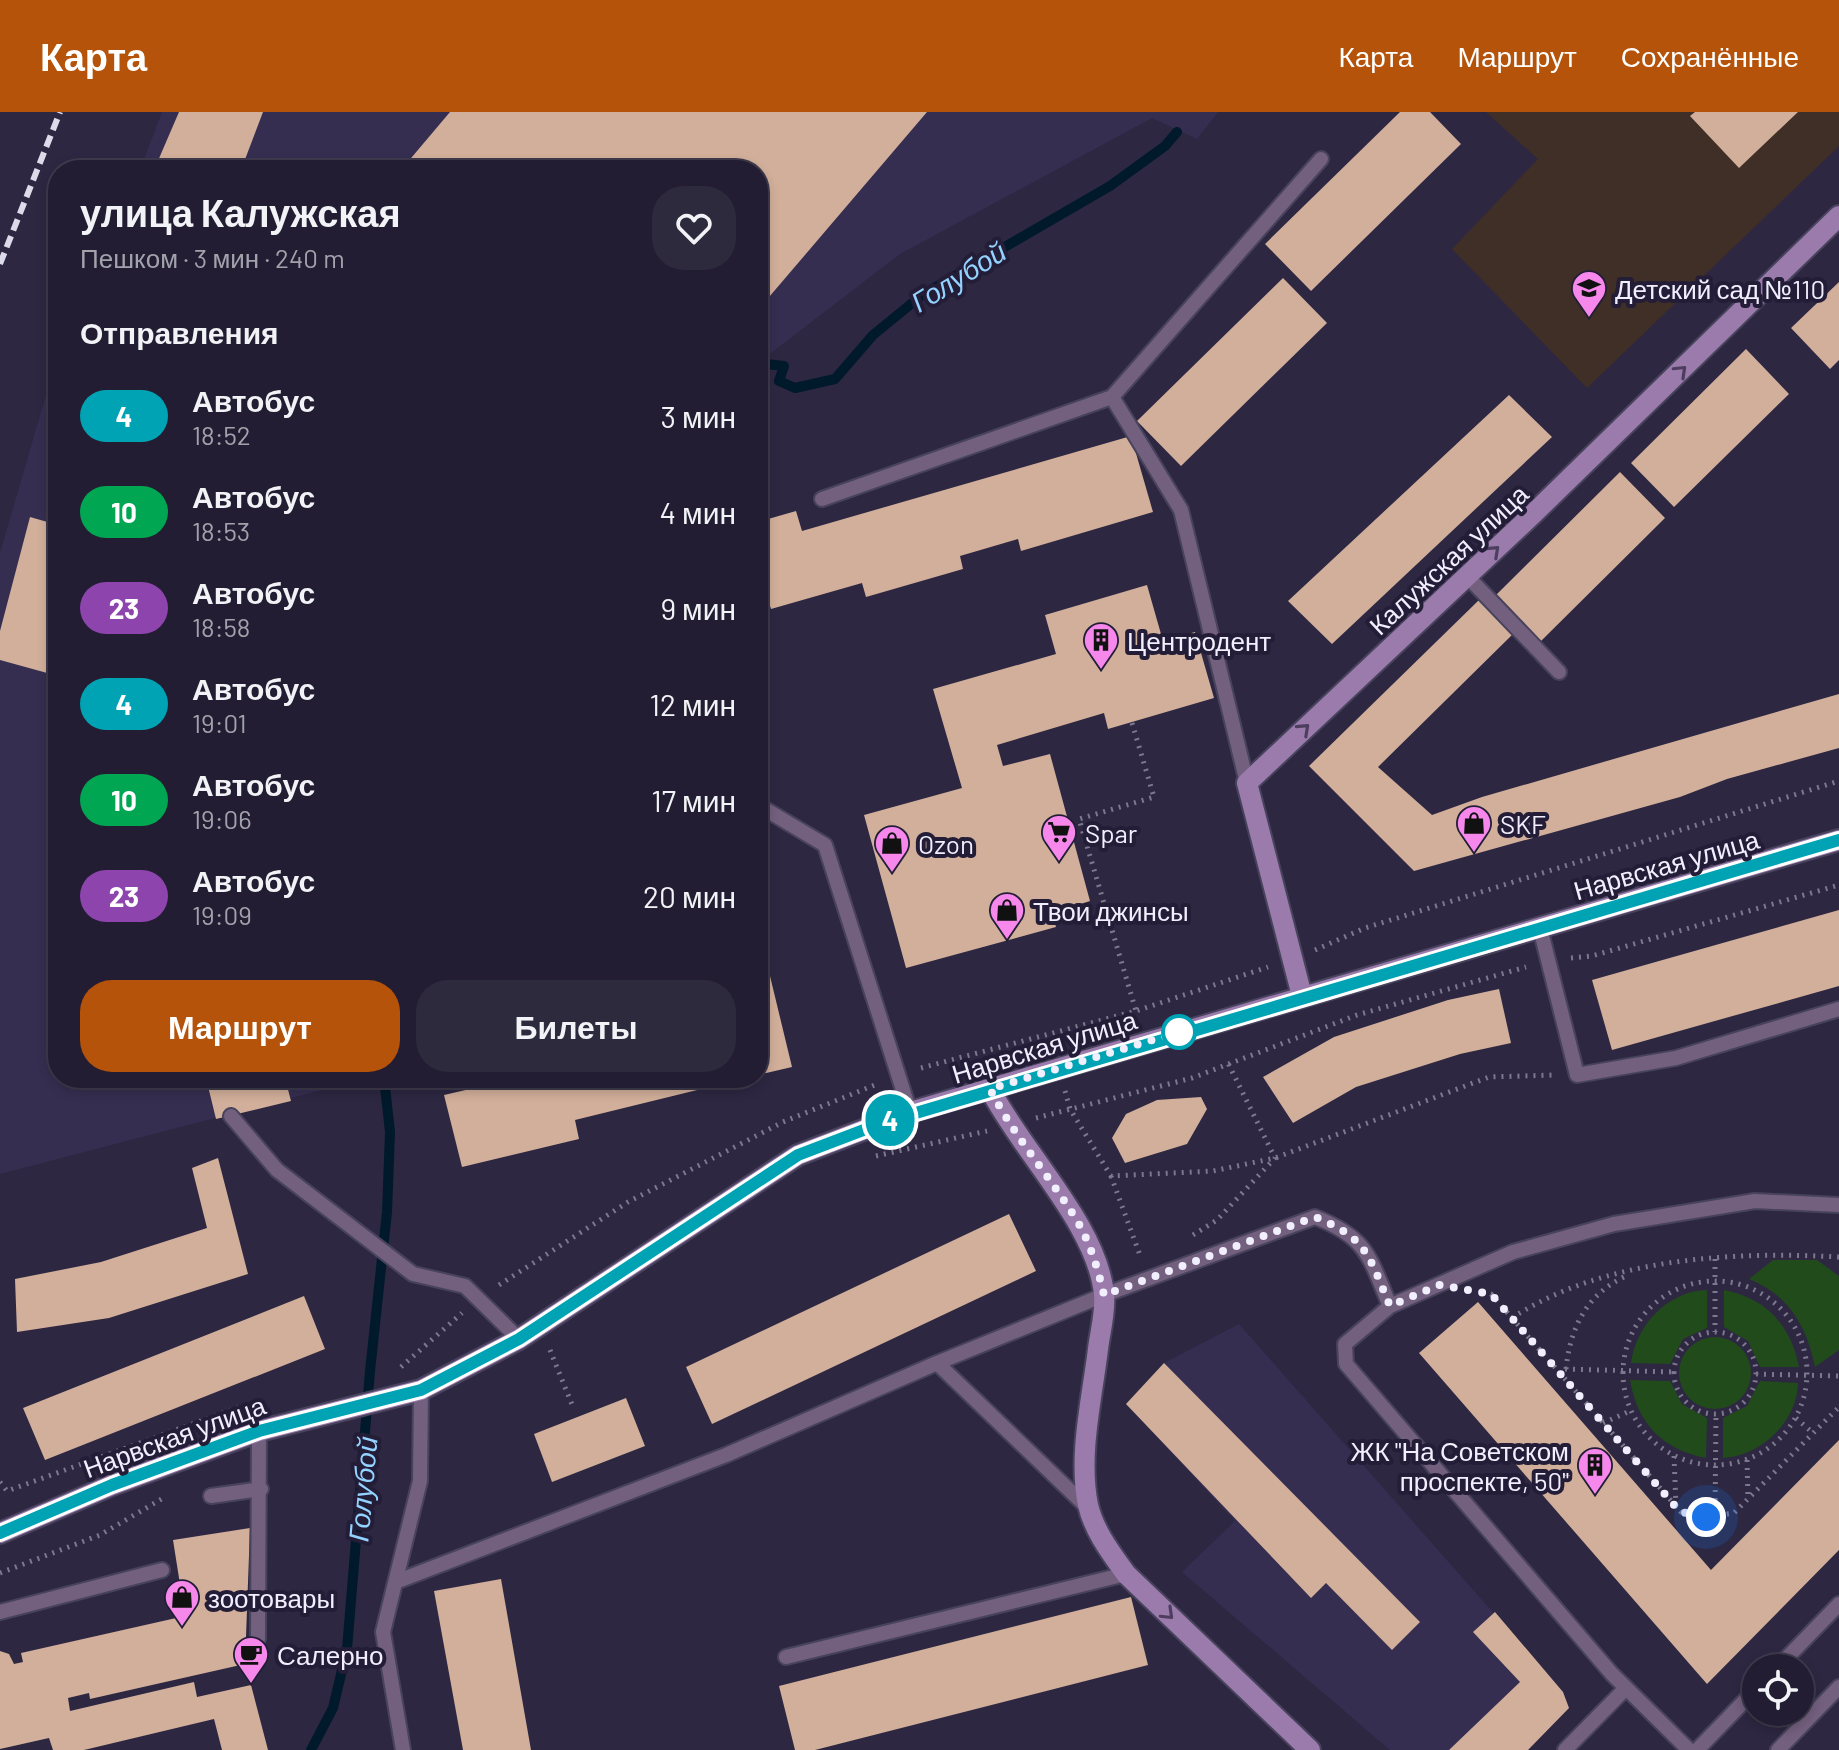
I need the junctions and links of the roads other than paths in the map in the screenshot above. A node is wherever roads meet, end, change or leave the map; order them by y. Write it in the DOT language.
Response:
graph roads {
  1 [pos="1321,159"];
  2 [pos="1839,216"];
  3 [pos="1112,397"];
  4 [pos="822,499"];
  5 [pos="1467,576"];
  6 [pos="1559,672"];
  7 [pos="1247,783"];
  8 [pos="768,811"];
  9 [pos="1839,840"];
  10 [pos="1540,928"];
  11 [pos="1302,996"];
  12 [pos="1839,1009"];
  13 [pos="990,1089"];
  14 [pos="910,1112"];
  15 [pos="231,1116"];
  16 [pos="1839,1205"];
  17 [pos="1104,1295"];
  18 [pos="1390,1306"];
  19 [pos="519,1339"];
  20 [pos="937,1363"];
  21 [pos="421,1390"];
  22 [pos="259,1431"];
  23 [pos="261,1489"];
  24 [pos="211,1496"];
  25 [pos="1089,1508"];
  26 [pos="0,1533"];
  27 [pos="162,1570"];
  28 [pos="1126,1574"];
  29 [pos="398,1581"];
  30 [pos="1839,1604"];
  31 [pos="0,1612"];
  32 [pos="258,1639"];
  33 [pos="1791,1654"];
  34 [pos="786,1657"];
  35 [pos="1839,1687"];
  36 [pos="1626,1688"];
  37 [pos="1742,1702"];
  38 [pos="403,1750"];
  39 [pos="1310,1750"];
  40 [pos="1565,1750"];
  41 [pos="1690,1750"];
  42 [pos="1778,1750"];
  1 -- 3 [label="lane"];
  5 -- 2 [label="main road, Калужская улица, one-way"];
  3 -- 4 [label="lane"];
  3 -- 7 [label="lane"];
  5 -- 6 [label="lane"];
  7 -- 5 [label="main road, Калужская улица, one-way"];
  7 -- 11 [label="main road"];
  8 -- 14 [label="lane"];
  9 -- 10 [label="main road, Нарвская улица"];
  10 -- 11 [label="main road, Нарвская улица"];
  10 -- 12 [label="lane"];
  11 -- 13 [label="main road, Нарвская улица"];
  13 -- 14 [label="main road, Нарвская улица"];
  13 -- 17 [label="main road"];
  14 -- 19 [label="main road, Нарвская улица"];
  15 -- 19 [label="lane"];
  16 -- 18 [label="lane"];
  17 -- 18 [label="lane"];
  17 -- 20 [label="lane"];
  17 -- 25 [label="main road"];
  18 -- 36 [label="lane"];
  19 -- 21 [label="main road, Нарвская улица"];
  20 -- 25 [label="lane"];
  20 -- 29 [label="lane"];
  21 -- 22 [label="main road, Нарвская улица"];
  21 -- 29 [label="lane"];
  22 -- 23 [label="lane"];
  22 -- 26 [label="main road, Нарвская улица"];
  23 -- 24 [label="lane"];
  23 -- 32 [label="lane"];
  25 -- 28 [label="main road"];
  27 -- 31 [label="lane"];
  28 -- 34 [label="lane"];
  28 -- 39 [label="main road, one-way"];
  29 -- 38 [label="lane"];
  30 -- 33 [label="lane"];
  35 -- 42 [label="lane"];
  36 -- 40 [label="lane"];
  36 -- 41 [label="lane"];
  37 -- 41 [label="lane"];
}
